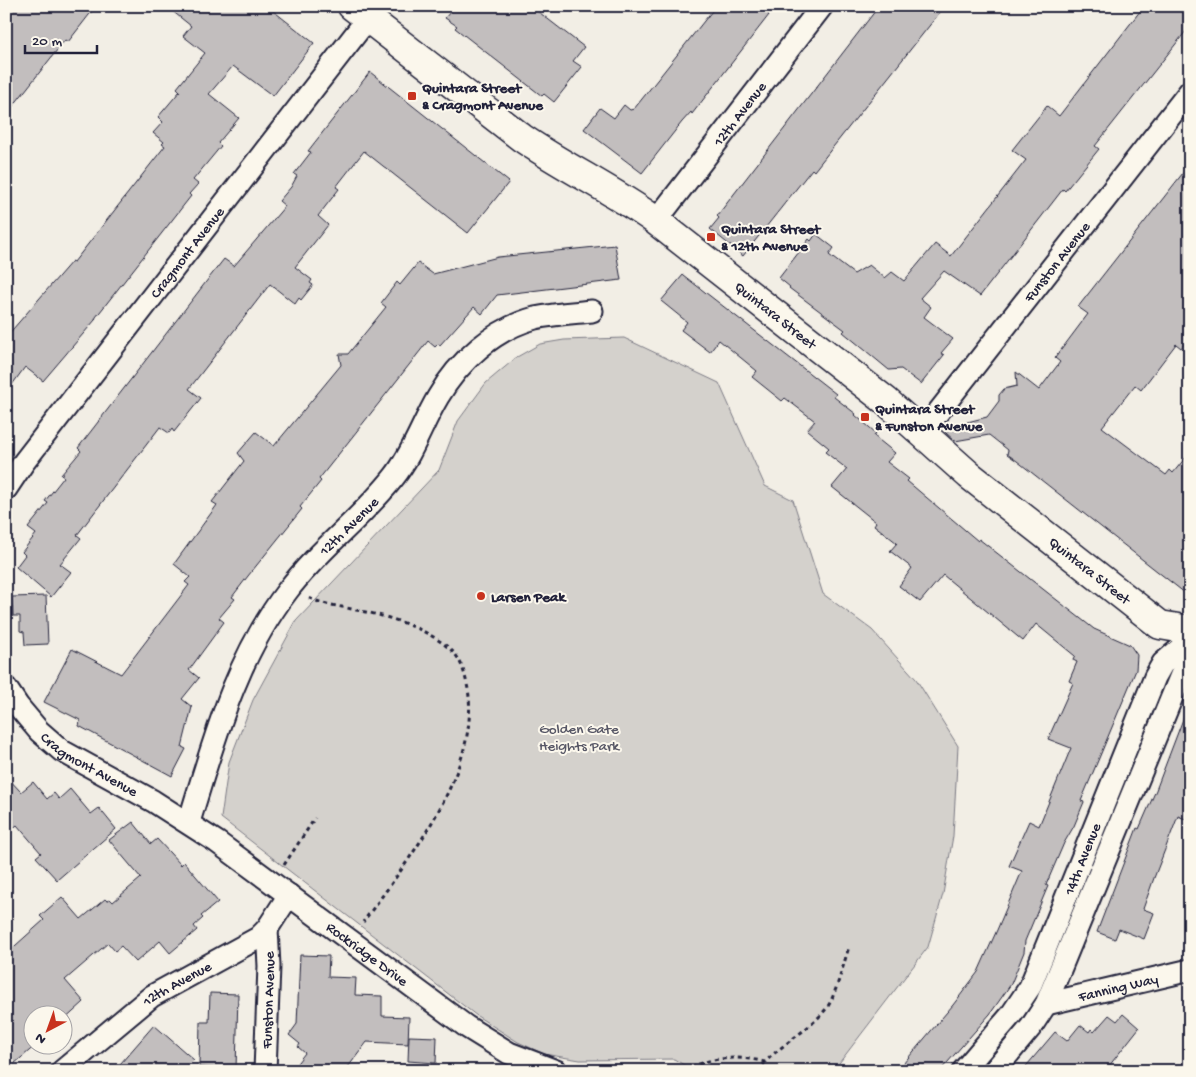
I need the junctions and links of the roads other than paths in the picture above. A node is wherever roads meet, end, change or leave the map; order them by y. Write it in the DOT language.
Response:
graph roads {
  1 [pos="822,6"];
  2 [pos="360,12"];
  3 [pos="1190,91"];
  4 [pos="656,221"];
  5 [pos="592,311"];
  6 [pos="922,433"];
  7 [pos="6,489"];
  8 [pos="1190,630"];
  9 [pos="1190,640"];
  10 [pos="1190,653"];
  11 [pos="6,688"];
  12 [pos="189,822"];
  13 [pos="280,889"];
  14 [pos="267,929"];
  15 [pos="1190,970"];
  16 [pos="1046,1004"];
  17 [pos="62,1071"];
  18 [pos="265,1071"];
  19 [pos="556,1071"];
  20 [pos="963,1071"];
  21 [pos="994,1071"];
  1 -- 4 [label="street, 12th Avenue"];
  2 -- 4 [label="street, Quintara Street"];
  2 -- 7 [label="street, Cragmont Avenue"];
  3 -- 6 [label="street, Funston Avenue"];
  4 -- 6 [label="street, Quintara Street"];
  5 -- 12 [label="street, 12th Avenue"];
  6 -- 8 [label="street, Quintara Street"];
  9 -- 20 [label="street, 14th Avenue"];
  10 -- 16 [label="street, 14th Avenue"];
  11 -- 12 [label="street, Cragmont Avenue"];
  12 -- 13 [label="street, Rockridge Drive"];
  13 -- 14 [label="street, 12th Avenue"];
  13 -- 19 [label="street, Rockridge Drive"];
  14 -- 17 [label="street, 12th Avenue"];
  14 -- 18 [label="street, Funston Avenue"];
  15 -- 16 [label="street, Fanning Way"];
  16 -- 21 [label="street, 14th Avenue"];
}
